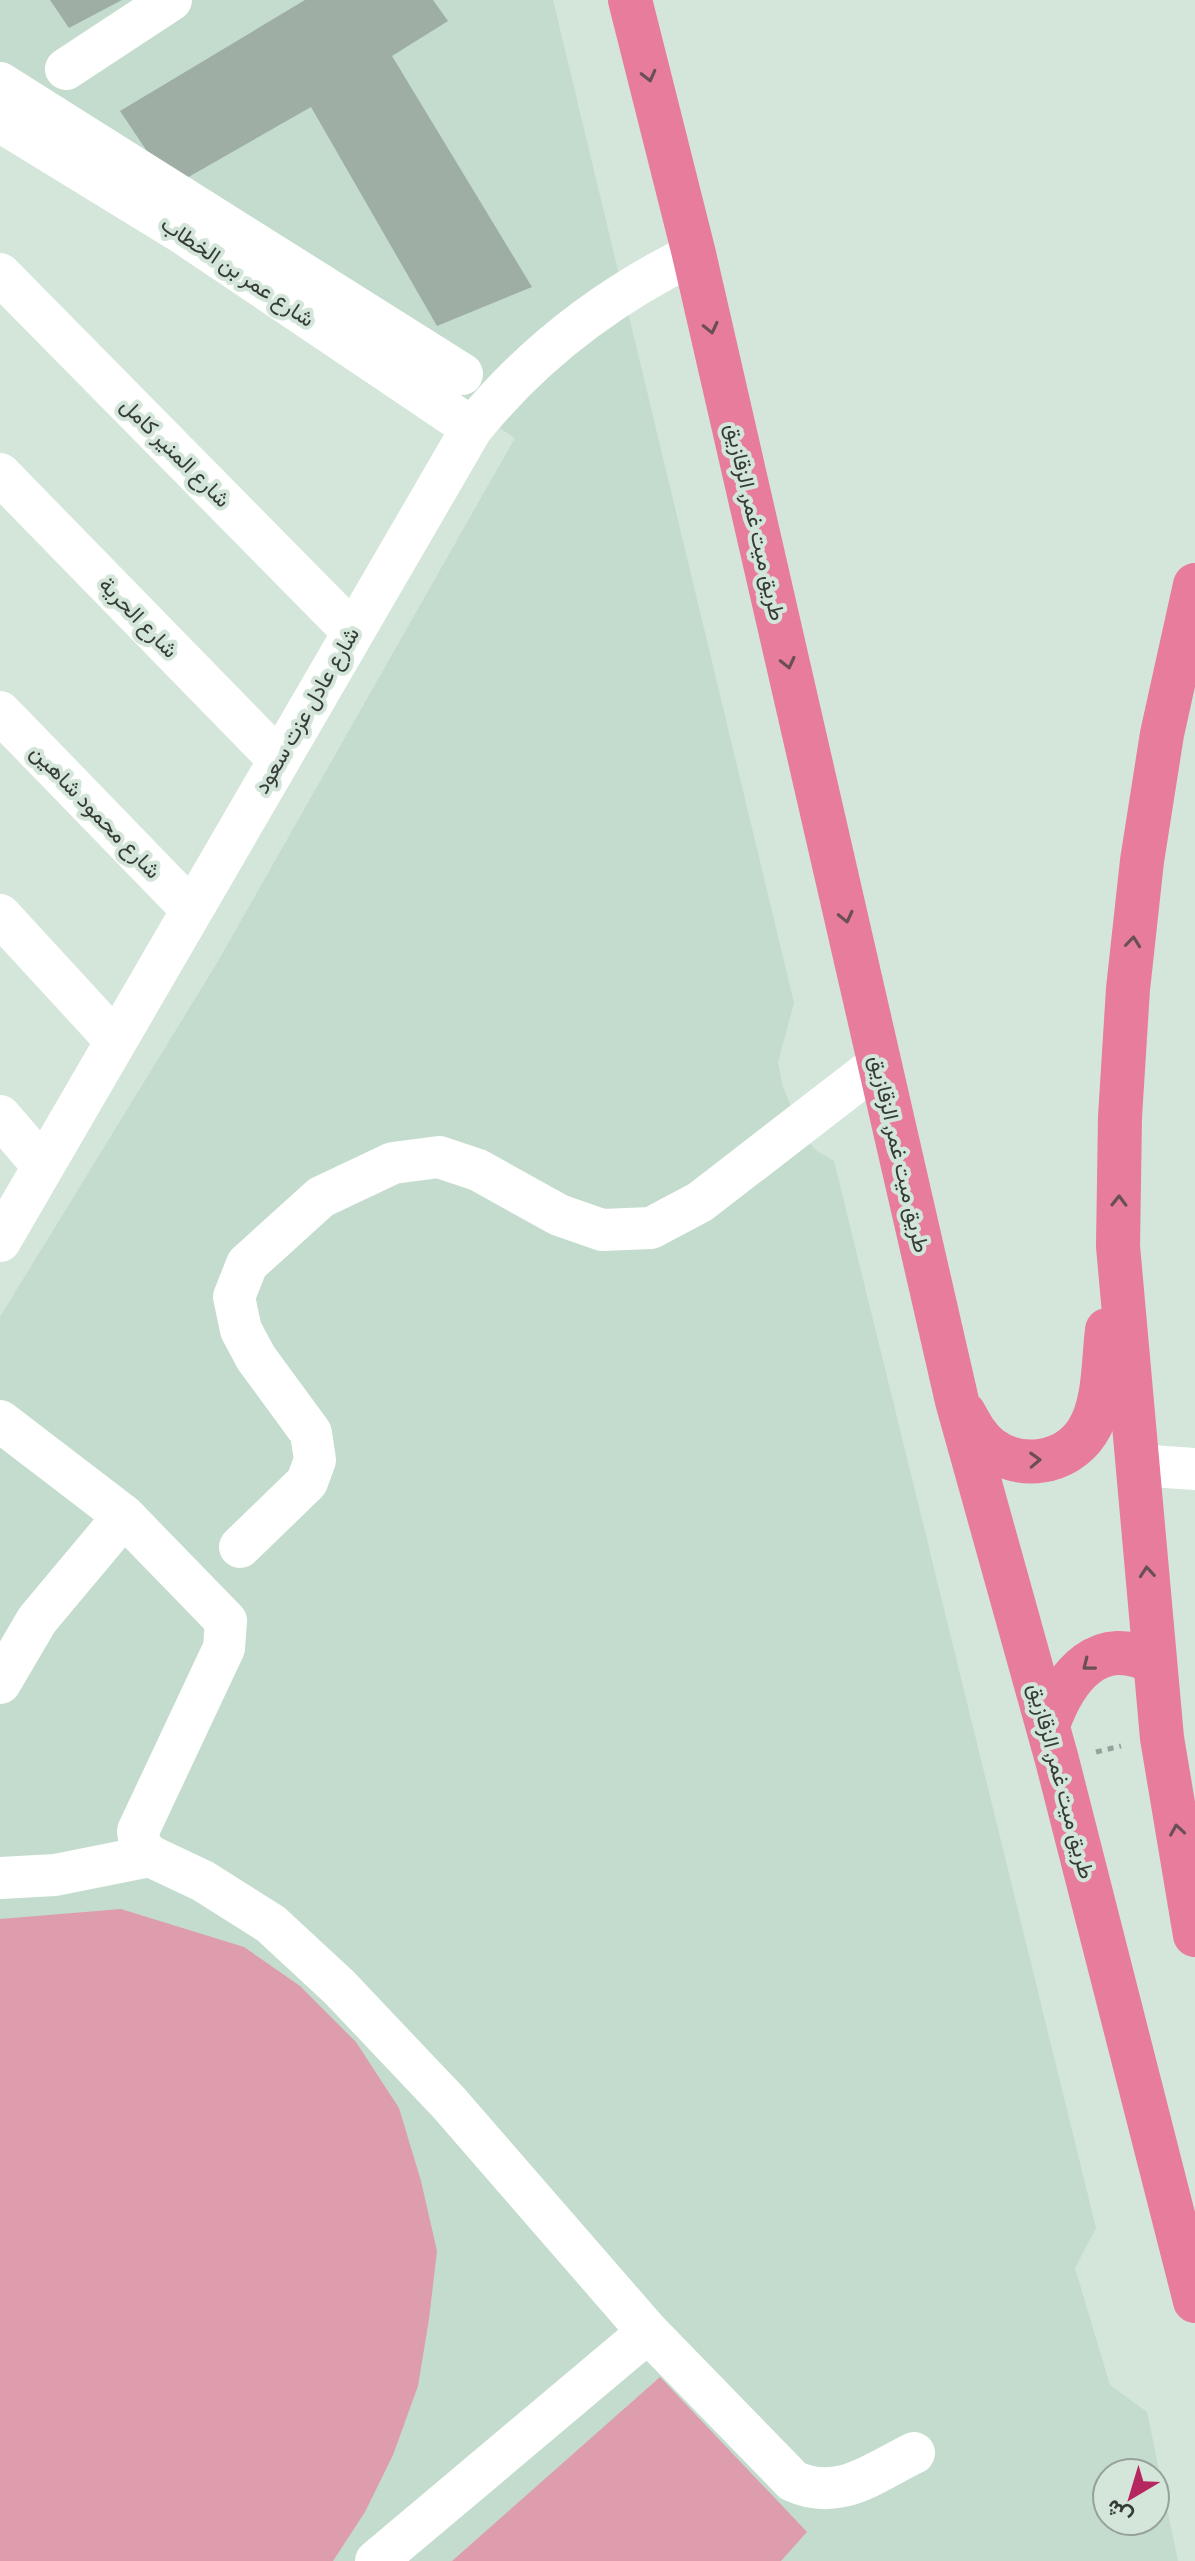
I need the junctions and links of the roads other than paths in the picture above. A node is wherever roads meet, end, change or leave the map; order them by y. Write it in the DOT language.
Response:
graph roads {
  1 [pos="171,0"];
  2 [pos="630,0"];
  3 [pos="66,69"];
  4 [pos="0,83"];
  5 [pos="0,121"];
  6 [pos="694,254"];
  7 [pos="0,274"];
  8 [pos="462,374"];
  9 [pos="472,428"];
  10 [pos="0,474"];
  11 [pos="1195,585"];
  12 [pos="352,631"];
  13 [pos="0,712"];
  14 [pos="278,759"];
  15 [pos="191,909"];
  16 [pos="0,915"];
  17 [pos="115,1040"];
  18 [pos="880,1063"];
  19 [pos="0,1116"];
  20 [pos="43,1166"];
  21 [pos="0,1241"];
  22 [pos="1118,1246"];
  23 [pos="957,1401"];
  24 [pos="0,1421"];
  25 [pos="1137,1465"];
  26 [pos="1195,1469"];
  27 [pos="124,1516"];
  28 [pos="240,1547"];
  29 [pos="1155,1663"];
  30 [pos="0,1683"];
  31 [pos="1053,1743"];
  32 [pos="150,1856"];
  33 [pos="0,1878"];
  34 [pos="1195,1935"];
  35 [pos="1195,2301"];
  36 [pos="648,2332"];
  37 [pos="914,2453"];
  38 [pos="376,2561"];
  1 -- 3 [label="street"];
  2 -- 6 [label="highway, طريق ميت غمر, الزقازيق, one-way"];
  4 -- 8 [label="street"];
  5 -- 9 [label="street, شارع عمر بن الخطاب"];
  6 -- 9 [label="street, شارع عادل عزت سعود"];
  6 -- 18 [label="highway, طريق ميت غمر, الزقازيق, one-way"];
  7 -- 12 [label="street, شارع المنير كامل"];
  9 -- 12 [label="street, شارع عادل عزت سعود"];
  10 -- 14 [label="street, شارع الحرية"];
  22 -- 11 [label="highway, one-way"];
  12 -- 14 [label="street, شارع عادل عزت سعود"];
  13 -- 15 [label="street, شارع محمود شاهين"];
  14 -- 15 [label="street, شارع عادل عزت سعود"];
  15 -- 17 [label="street, شارع عادل عزت سعود"];
  16 -- 17 [label="street"];
  17 -- 20 [label="street, شارع عادل عزت سعود"];
  18 -- 23 [label="highway, طريق ميت غمر, الزقازيق"];
  18 -- 28 [label="street"];
  19 -- 20 [label="street"];
  20 -- 21 [label="street, شارع عادل عزت سعود"];
  23 -- 22 [label="highway, one-way"];
  22 -- 25 [label="highway"];
  23 -- 31 [label="highway, طريق ميت غمر, الزقازيق"];
  24 -- 27 [label="street"];
  25 -- 26 [label="street"];
  29 -- 25 [label="highway, one-way"];
  27 -- 30 [label="street"];
  27 -- 32 [label="street"];
  29 -- 31 [label="highway, one-way"];
  34 -- 29 [label="highway, one-way"];
  31 -- 35 [label="highway, طريق ميت غمر, الزقازيق"];
  32 -- 33 [label="street"];
  32 -- 36 [label="street"];
  36 -- 37 [label="street"];
  36 -- 38 [label="street"];
}
